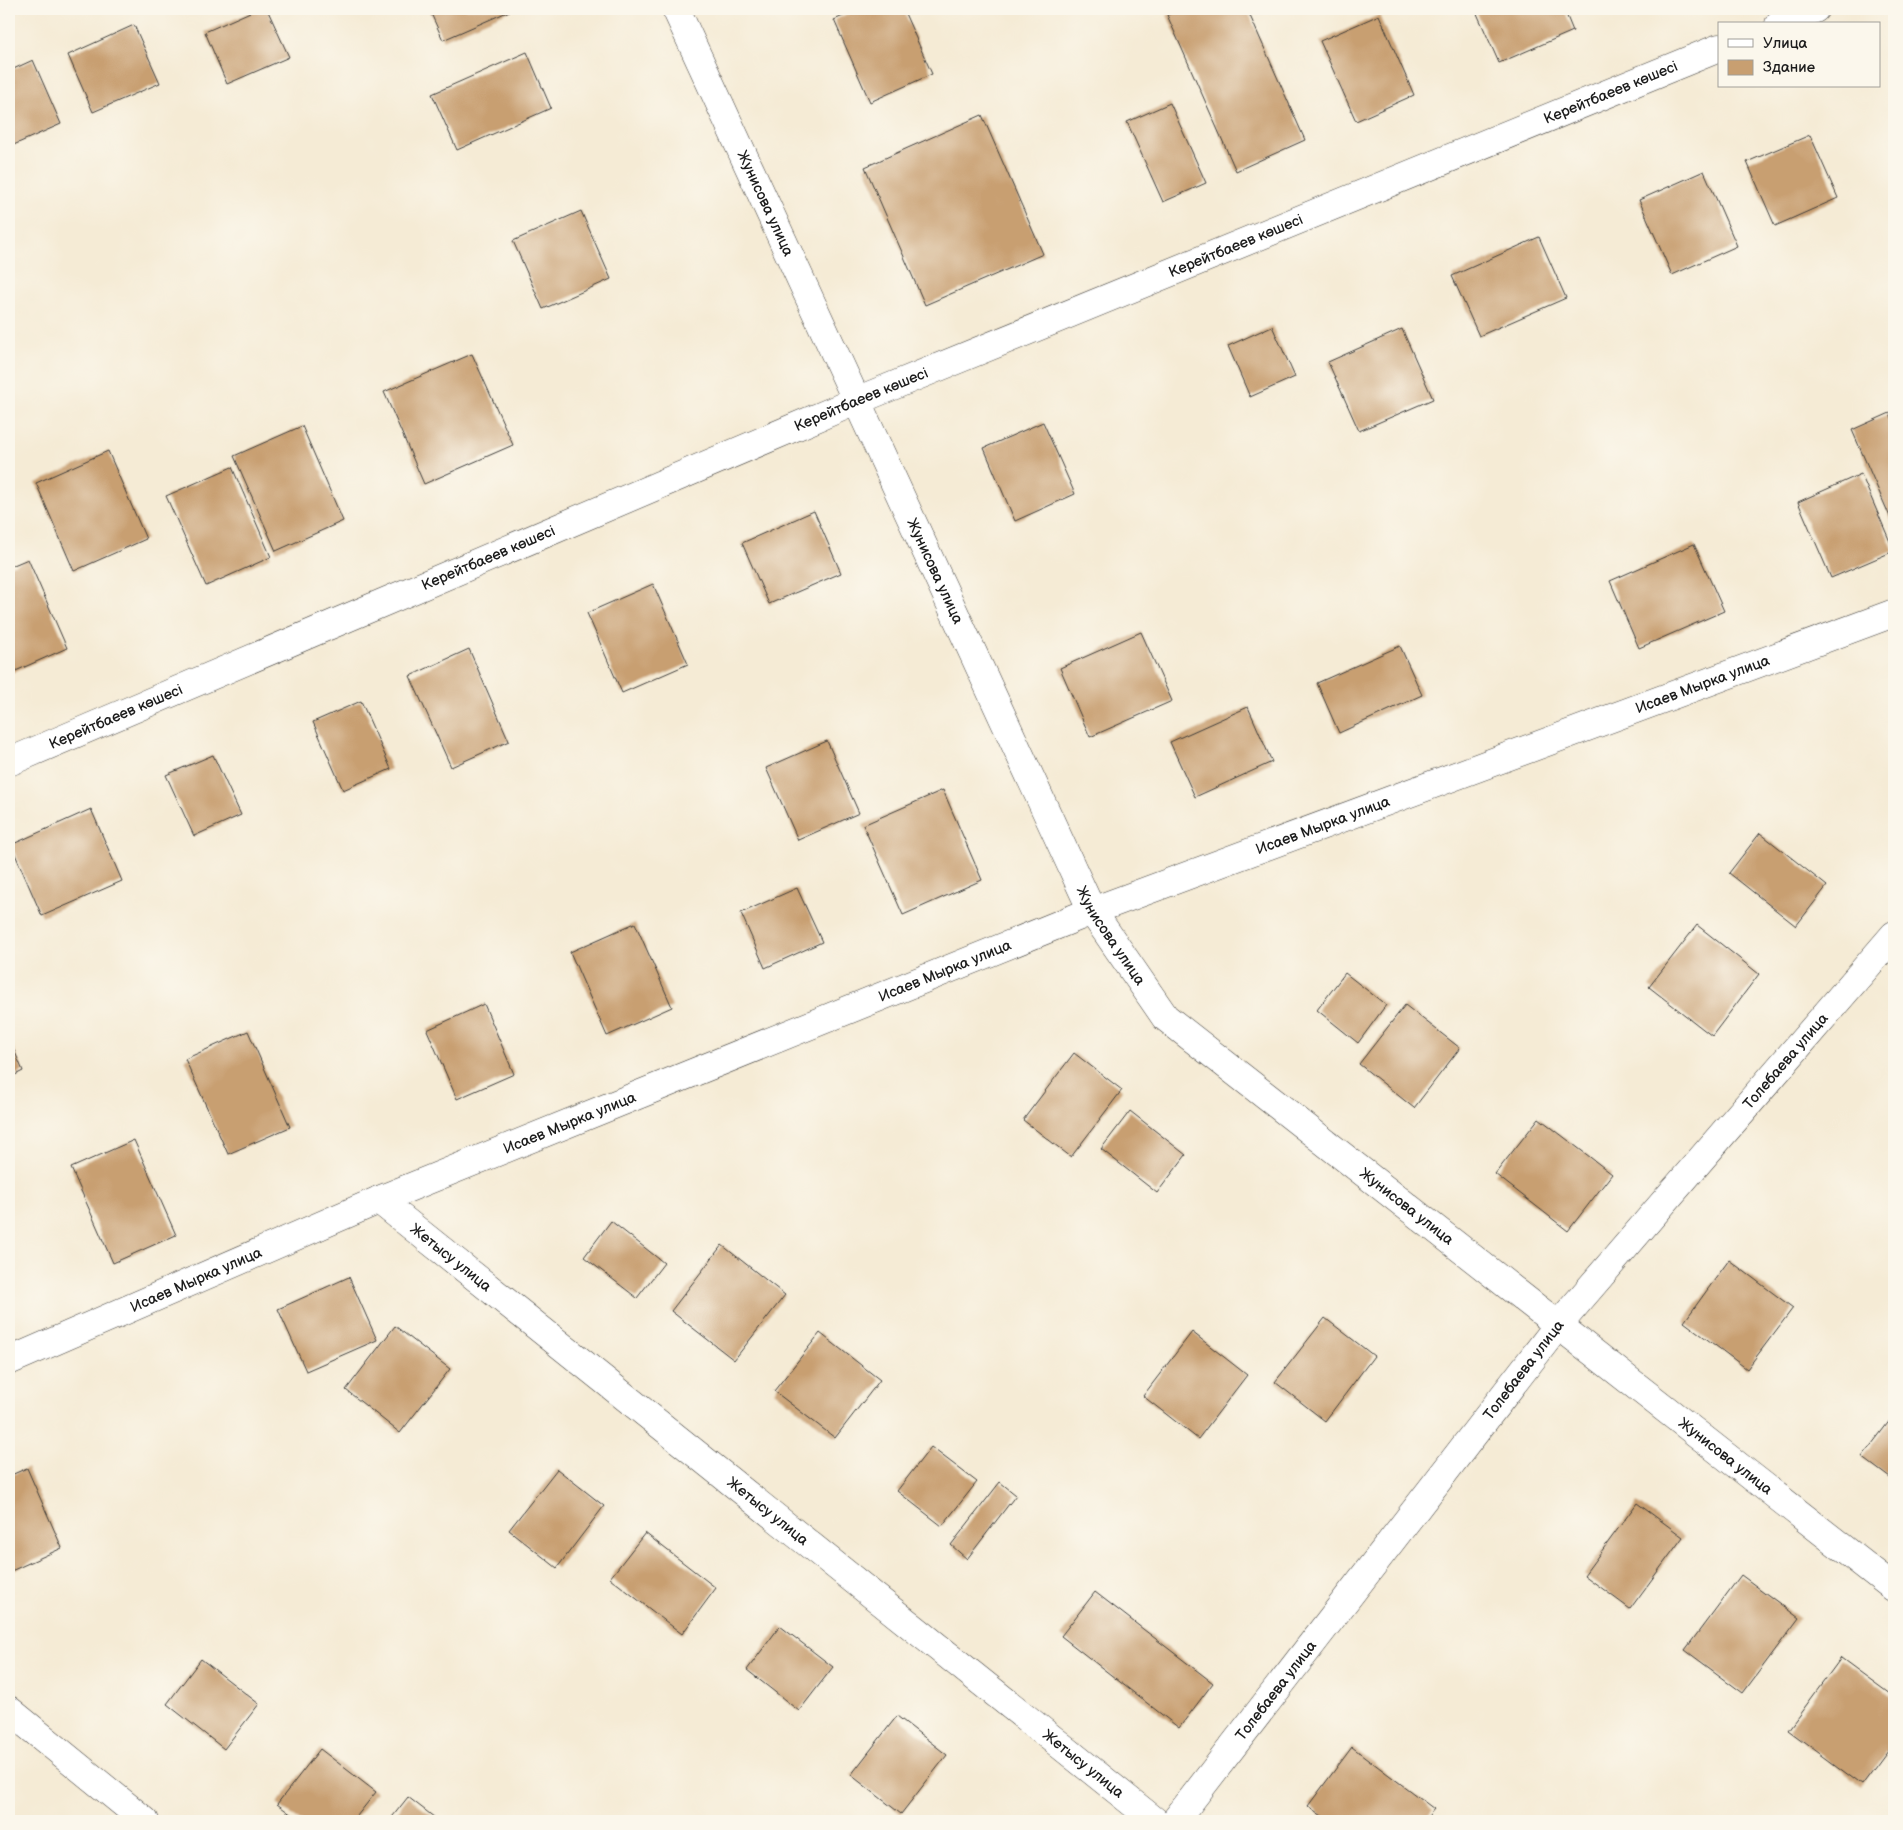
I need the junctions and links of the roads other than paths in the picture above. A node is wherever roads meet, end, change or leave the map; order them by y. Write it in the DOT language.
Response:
graph roads {
  1 [pos="676,9"];
  2 [pos="1815,9"];
  3 [pos="1784,22"];
  4 [pos="1718,48"];
  5 [pos="856,400"];
  6 [pos="1894,613"];
  7 [pos="9,762"];
  8 [pos="1092,911"];
  9 [pos="1894,935"];
  10 [pos="379,1200"];
  11 [pos="1559,1324"];
  12 [pos="9,1361"];
  13 [pos="1894,1588"];
  14 [pos="9,1710"];
  15 [pos="145,1821"];
  16 [pos="1155,1821"];
  17 [pos="1175,1821"];
  1 -- 5 [label="street, Жунисова улица"];
  2 -- 3 [label="street"];
  4 -- 5 [label="street, Керейтбаеев көшесі"];
  5 -- 7 [label="street, Керейтбаеев көшесі"];
  5 -- 8 [label="street, Жунисова улица"];
  6 -- 8 [label="street, Исаев Мырка улица"];
  8 -- 10 [label="street, Исаев Мырка улица"];
  8 -- 11 [label="street, Жунисова улица"];
  9 -- 11 [label="street, Толебаева улица"];
  10 -- 12 [label="street, Исаев Мырка улица"];
  10 -- 16 [label="street, Жетысу улица"];
  11 -- 13 [label="street, Жунисова улица"];
  11 -- 17 [label="street, Толебаева улица"];
  14 -- 15 [label="street"];
}
